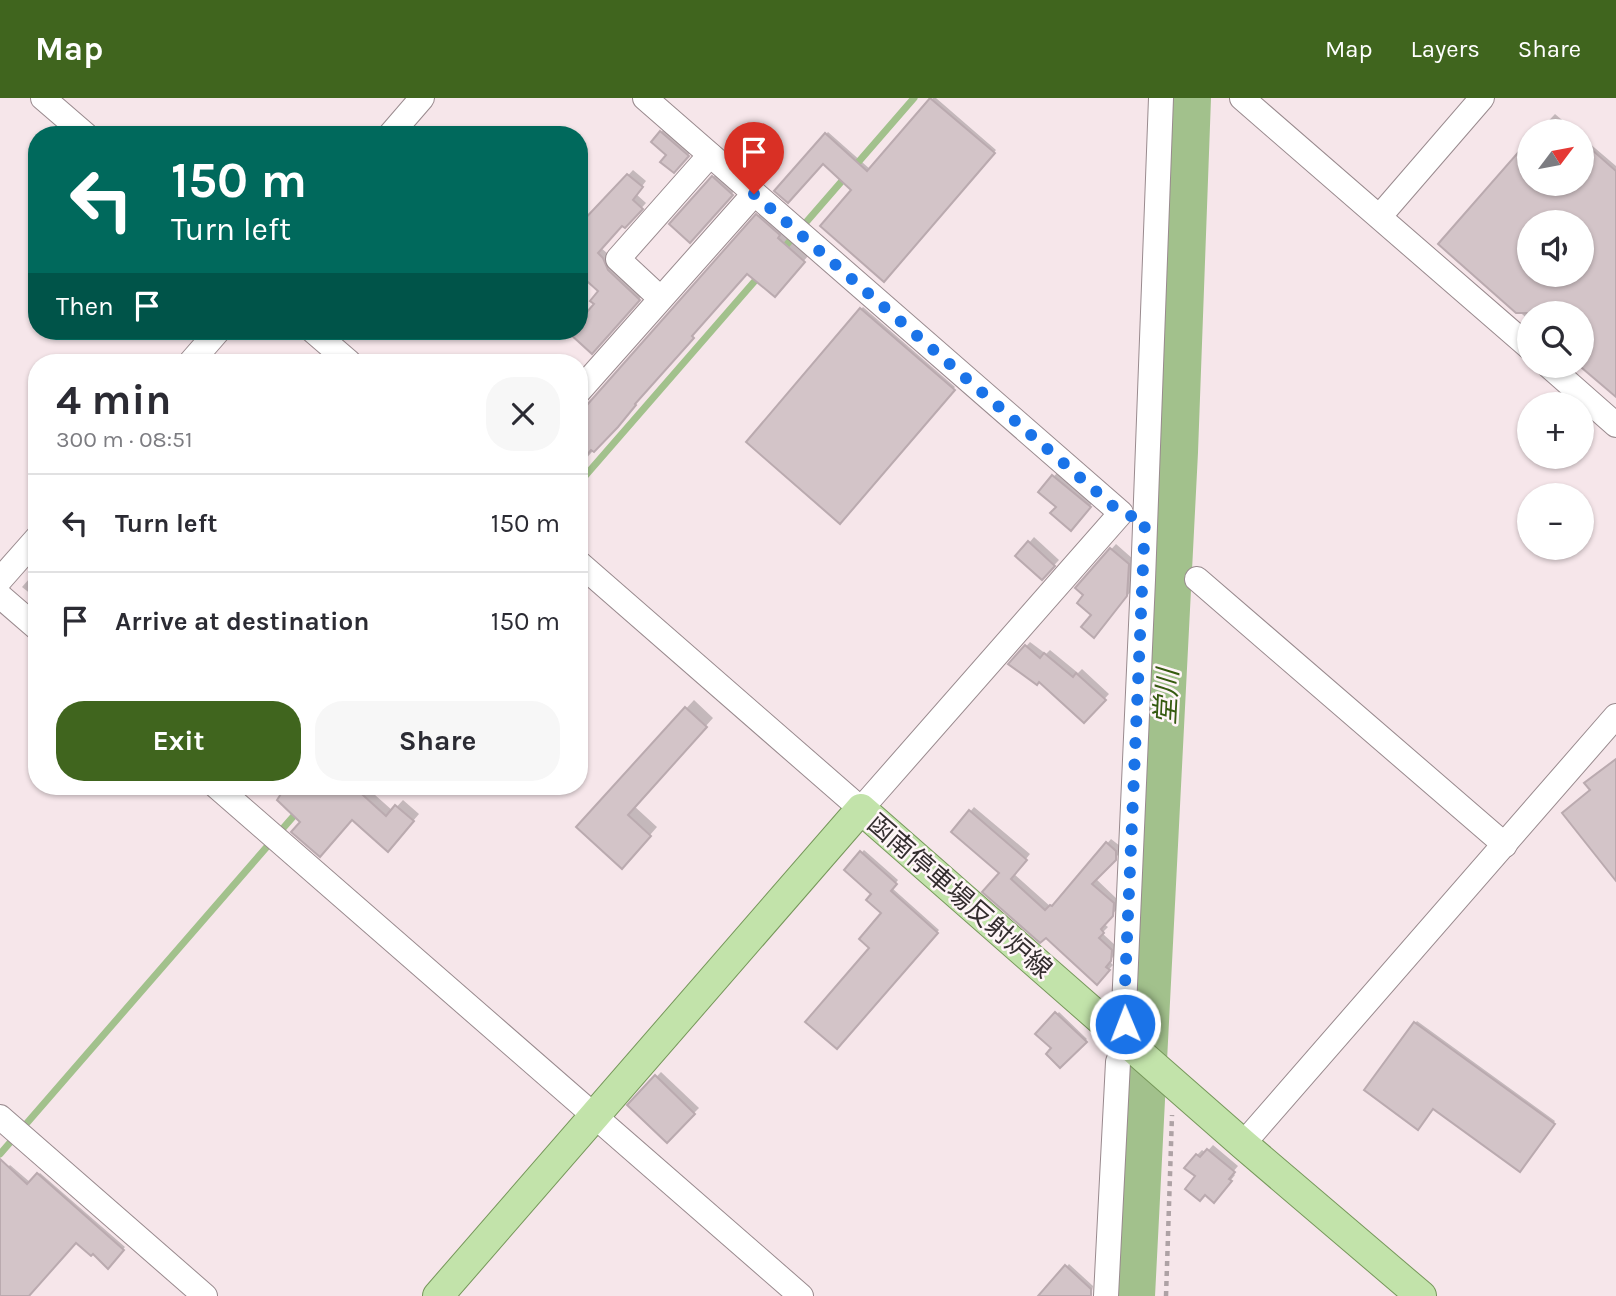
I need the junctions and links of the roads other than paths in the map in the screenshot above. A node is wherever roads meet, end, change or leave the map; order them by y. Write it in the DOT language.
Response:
graph roads {
  1 [pos="43,98"];
  2 [pos="422,98"];
  3 [pos="645,98"];
  4 [pos="1161,98"];
  5 [pos="1242,98"];
  6 [pos="1482,98"];
  7 [pos="76,126"];
  8 [pos="398,126"];
  9 [pos="710,155"];
  10 [pos="754,194"];
  11 [pos="1380,216"];
  12 [pos="660,298"];
  13 [pos="1517,337"];
  14 [pos="210,340"];
  15 [pos="323,340"];
  16 [pos="198,354"];
  17 [pos="340,354"];
  18 [pos="1563,378"];
  19 [pos="588,381"];
  20 [pos="1616,425"];
  21 [pos="1121,513"];
  22 [pos="1145,520"];
  23 [pos="28,548"];
  24 [pos="588,571"];
  25 [pos="1197,579"];
  26 [pos="0,580"];
  27 [pos="0,596"];
  28 [pos="28,620"];
  29 [pos="1616,716"];
  30 [pos="234,795"];
  31 [pos="861,809"];
  32 [pos="1505,845"];
  33 [pos="1126,1041"];
  34 [pos="593,1116"];
  35 [pos="0,1117"];
  36 [pos="1243,1144"];
  37 [pos="205,1296"];
  38 [pos="438,1296"];
  39 [pos="801,1296"];
  40 [pos="1106,1296"];
  41 [pos="1421,1296"];
  1 -- 7 [label="street"];
  2 -- 8 [label="street"];
  3 -- 9 [label="street"];
  4 -- 22 [label="street"];
  5 -- 11 [label="street"];
  6 -- 11 [label="street"];
  9 -- 10 [label="street"];
  9 -- 12 [label="street"];
  10 -- 12 [label="street"];
  10 -- 21 [label="street"];
  11 -- 13 [label="street"];
  12 -- 19 [label="street"];
  14 -- 16 [label="street"];
  15 -- 17 [label="street"];
  18 -- 20 [label="street"];
  21 -- 22 [label="street"];
  21 -- 31 [label="street"];
  22 -- 33 [label="street"];
  23 -- 26 [label="street"];
  24 -- 31 [label="street"];
  25 -- 32 [label="street"];
  27 -- 28 [label="street"];
  29 -- 32 [label="street"];
  30 -- 34 [label="street"];
  31 -- 33 [label="main road, 函南停車場反射炉線"];
  31 -- 34 [label="main road, 函南停車場反射炉線"];
  32 -- 36 [label="street"];
  33 -- 36 [label="main road, 函南停車場反射炉線"];
  33 -- 40 [label="street"];
  34 -- 38 [label="main road, 函南停車場反射炉線"];
  34 -- 39 [label="street"];
  35 -- 37 [label="street"];
  36 -- 41 [label="main road, 函南停車場反射炉線"];
}
